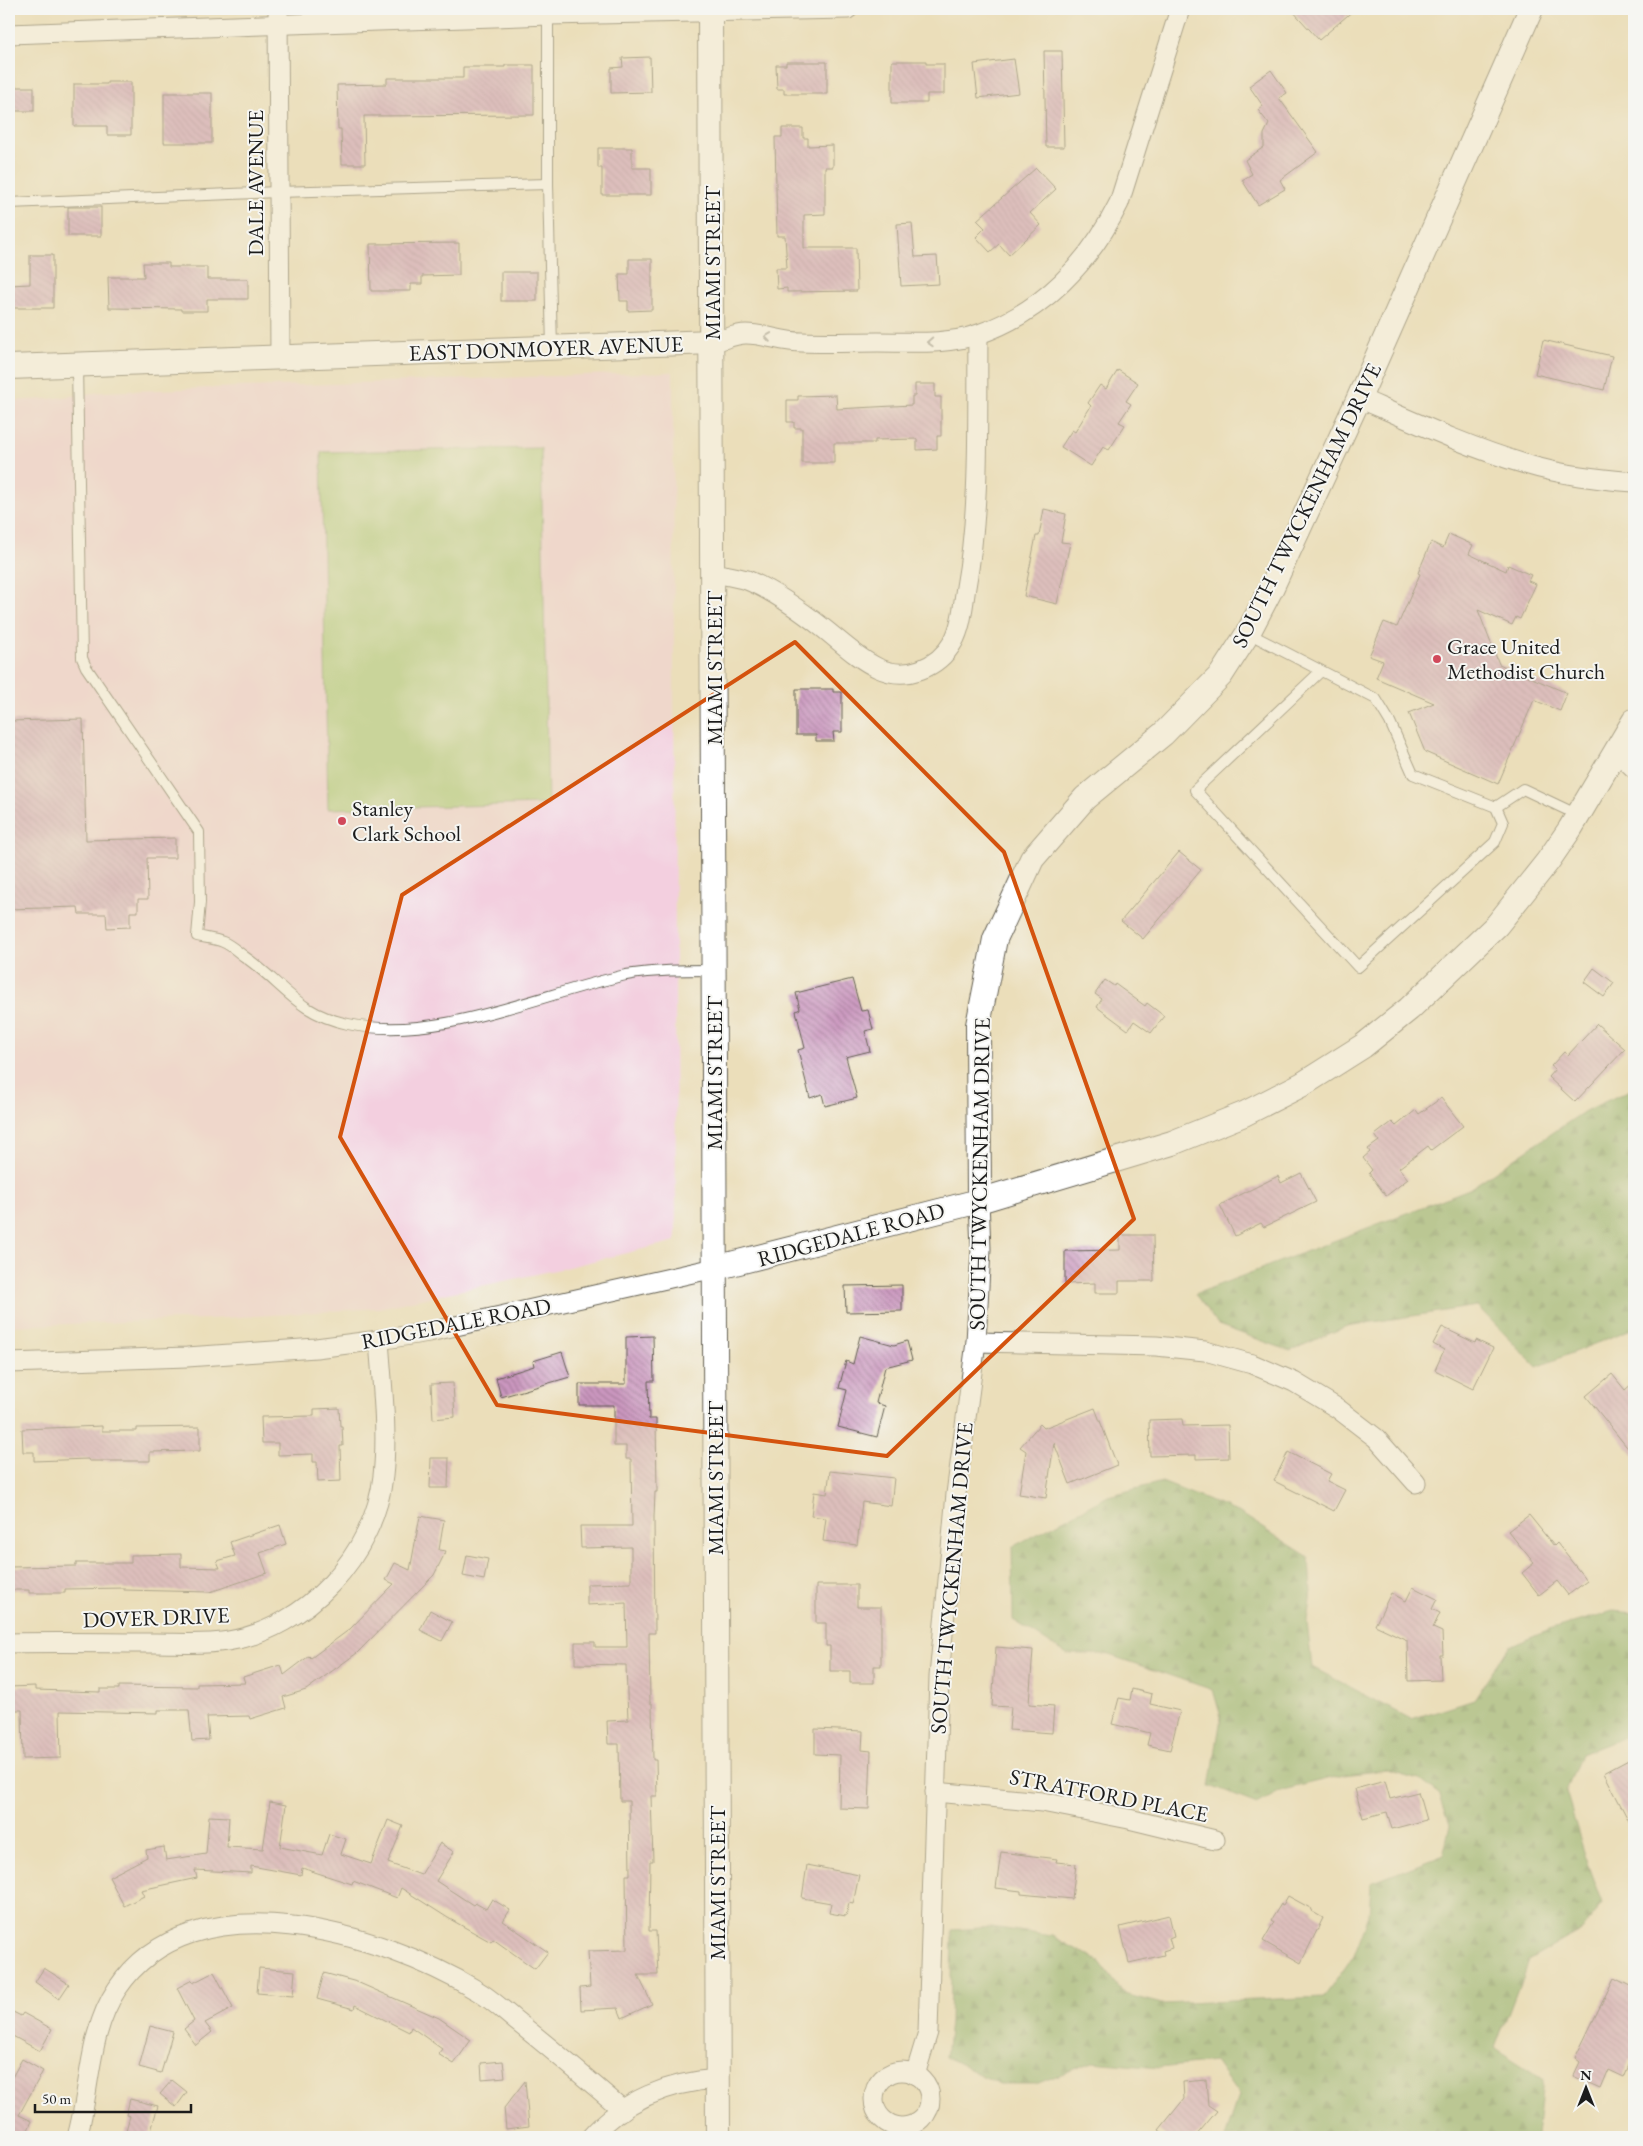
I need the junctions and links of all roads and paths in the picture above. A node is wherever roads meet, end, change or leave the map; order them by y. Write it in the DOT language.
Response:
graph roads {
  1 [pos="848,9"];
  2 [pos="1180,9"];
  3 [pos="1531,9"];
  4 [pos="710,10"];
  5 [pos="548,12"];
  6 [pos="278,16"];
  7 [pos="9,34"];
  8 [pos="548,184"];
  9 [pos="278,192"];
  10 [pos="9,203"];
  11 [pos="978,335"];
  12 [pos="713,342"];
  13 [pos="552,348"];
  14 [pos="280,357"];
  15 [pos="77,365"];
  16 [pos="9,368"];
  17 [pos="1359,398"];
  18 [pos="1634,482"];
  19 [pos="714,573"];
  20 [pos="1248,633"];
  21 [pos="1321,671"];
  22 [pos="1634,721"];
  23 [pos="1616,751"];
  24 [pos="1634,768"];
  25 [pos="1496,807"];
  26 [pos="1578,815"];
  27 [pos="714,970"];
  28 [pos="979,1201"];
  29 [pos="715,1268"];
  30 [pos="379,1340"];
  31 [pos="976,1342"];
  32 [pos="9,1363"];
  33 [pos="1416,1483"];
  34 [pos="9,1643"];
  35 [pos="935,1792"];
  36 [pos="1215,1840"];
  37 [pos="915,2075"];
  38 [pos="718,2079"];
  39 [pos="623,2110"];
  40 [pos="77,2137"];
  41 [pos="591,2137"];
  42 [pos="718,2137"];
  1 -- 4 [label="street"];
  2 -- 11 [label="street, EAST DONMOYER AVENUE"];
  3 -- 17 [label="street, SOUTH TWYCKENHAM DRIVE"];
  4 -- 5 [label="street"];
  4 -- 12 [label="street, MIAMI STREET"];
  5 -- 6 [label="street"];
  5 -- 8 [label="lane"];
  6 -- 7 [label="street"];
  6 -- 9 [label="street, DALE AVENUE"];
  8 -- 9 [label="lane"];
  8 -- 13 [label="lane"];
  9 -- 10 [label="lane"];
  9 -- 14 [label="street, DALE AVENUE"];
  11 -- 12 [label="street, EAST DONMOYER AVENUE, one-way"];
  11 -- 19 [label="street"];
  12 -- 13 [label="street, EAST DONMOYER AVENUE"];
  12 -- 19 [label="street, MIAMI STREET"];
  13 -- 14 [label="street, EAST DONMOYER AVENUE"];
  14 -- 15 [label="street, EAST DONMOYER AVENUE"];
  15 -- 16 [label="street, EAST DONMOYER AVENUE"];
  15 -- 27 [label="lane"];
  17 -- 18 [label="street"];
  17 -- 20 [label="street, SOUTH TWYCKENHAM DRIVE"];
  19 -- 27 [label="street, MIAMI STREET"];
  20 -- 21 [label="lane"];
  20 -- 28 [label="street, SOUTH TWYCKENHAM DRIVE"];
  21 -- 25 [label="lane"];
  21 -- 25 [label="lane"];
  22 -- 23 [label="street, RIDGEDALE ROAD"];
  23 -- 24 [label="street"];
  23 -- 26 [label="street, RIDGEDALE ROAD"];
  25 -- 26 [label="lane"];
  26 -- 28 [label="street, RIDGEDALE ROAD"];
  27 -- 29 [label="street, MIAMI STREET"];
  28 -- 29 [label="street, RIDGEDALE ROAD"];
  28 -- 31 [label="street, SOUTH TWYCKENHAM DRIVE"];
  29 -- 30 [label="street, RIDGEDALE ROAD"];
  29 -- 38 [label="street, MIAMI STREET"];
  30 -- 32 [label="street, RIDGEDALE ROAD"];
  30 -- 34 [label="street, DOVER DRIVE"];
  31 -- 33 [label="street"];
  31 -- 35 [label="street, SOUTH TWYCKENHAM DRIVE"];
  35 -- 36 [label="street, STRATFORD PLACE"];
  35 -- 37 [label="street, SOUTH TWYCKENHAM DRIVE"];
  38 -- 39 [label="street"];
  38 -- 42 [label="street, MIAMI STREET"];
  39 -- 40 [label="street"];
  39 -- 41 [label="street"];
}
